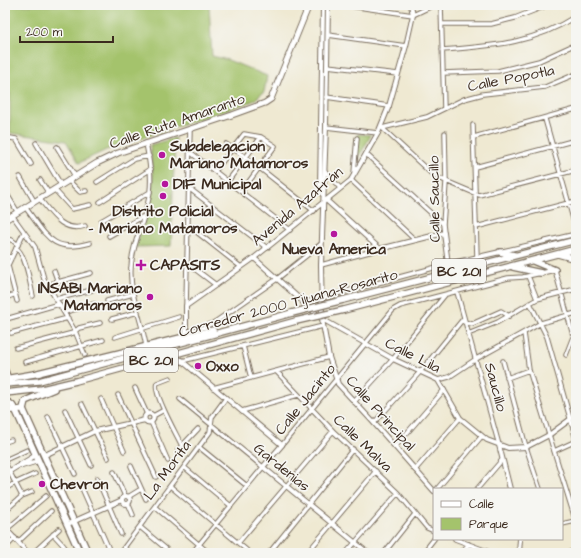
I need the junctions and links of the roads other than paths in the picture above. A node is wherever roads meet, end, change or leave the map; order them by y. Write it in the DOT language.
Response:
graph roads {
  1 [pos="309,5"];
  2 [pos="323,5"];
  3 [pos="328,5"];
  4 [pos="344,5"];
  5 [pos="411,5"];
  6 [pos="434,5"];
  7 [pos="441,5"];
  8 [pos="548,5"];
  9 [pos="413,15"];
  10 [pos="576,16"];
  11 [pos="442,24"];
  12 [pos="328,35"];
  13 [pos="576,44"];
  14 [pos="406,46"];
  15 [pos="442,50"];
  16 [pos="327,66"];
  17 [pos="443,73"];
  18 [pos="398,74"];
  19 [pos="576,74"];
  20 [pos="326,97"];
  21 [pos="389,106"];
  22 [pos="444,108"];
  23 [pos="576,109"];
  24 [pos="545,119"];
  25 [pos="473,125"];
  26 [pos="326,127"];
  27 [pos="381,128"];
  28 [pos="190,129"];
  29 [pos="378,133"];
  30 [pos="445,133"];
  31 [pos="5,137"];
  32 [pos="261,137"];
  33 [pos="474,137"];
  34 [pos="357,138"];
  35 [pos="576,140"];
  36 [pos="36,143"];
  37 [pos="146,143"];
  38 [pos="226,144"];
  39 [pos="553,146"];
  40 [pos="57,147"];
  41 [pos="232,149"];
  42 [pos="190,152"];
  43 [pos="366,154"];
  44 [pos="149,156"];
  45 [pos="247,158"];
  46 [pos="31,164"];
  47 [pos="475,167"];
  48 [pos="261,168"];
  49 [pos="151,169"];
  50 [pos="576,170"];
  51 [pos="215,171"];
  52 [pos="325,171"];
  53 [pos="354,174"];
  54 [pos="562,174"];
  55 [pos="75,176"];
  56 [pos="20,177"];
  57 [pos="40,180"];
  58 [pos="68,180"];
  59 [pos="351,180"];
  60 [pos="228,181"];
  61 [pos="97,182"];
  62 [pos="446,183"];
  63 [pos="61,185"];
  64 [pos="340,188"];
  65 [pos="54,189"];
  66 [pos="190,189"];
  67 [pos="5,191"];
  68 [pos="86,191"];
  69 [pos="242,191"];
  70 [pos="48,192"];
  71 [pos="150,192"];
  72 [pos="475,193"];
  73 [pos="323,196"];
  74 [pos="39,198"];
  75 [pos="327,200"];
  76 [pos="576,201"];
  77 [pos="34,202"];
  78 [pos="100,202"];
  79 [pos="570,203"];
  80 [pos="322,204"];
  81 [pos="90,205"];
  82 [pos="25,207"];
  83 [pos="17,211"];
  84 [pos="314,211"];
  85 [pos="12,215"];
  86 [pos="143,217"];
  87 [pos="5,220"];
  88 [pos="101,222"];
  89 [pos="443,224"];
  90 [pos="85,226"];
  91 [pos="189,226"];
  92 [pos="476,227"];
  93 [pos="576,229"];
  94 [pos="290,230"];
  95 [pos="24,232"];
  96 [pos="444,234"];
  97 [pos="576,234"];
  98 [pos="109,236"];
  99 [pos="5,239"];
  100 [pos="415,240"];
  101 [pos="576,240"];
  102 [pos="90,243"];
  103 [pos="321,244"];
  104 [pos="17,246"];
  105 [pos="267,248"];
  106 [pos="380,249"];
  107 [pos="576,249"];
  108 [pos="500,252"];
  109 [pos="558,254"];
  110 [pos="5,256"];
  111 [pos="516,256"];
  112 [pos="12,257"];
  113 [pos="254,258"];
  114 [pos="477,258"];
  115 [pos="576,259"];
  116 [pos="533,261"];
  117 [pos="488,263"];
  118 [pos="187,264"];
  119 [pos="448,264"];
  120 [pos="8,266"];
  121 [pos="321,266"];
  122 [pos="241,267"];
  123 [pos="474,267"];
  124 [pos="513,267"];
  125 [pos="555,270"];
  126 [pos="5,271"];
  127 [pos="54,271"];
  128 [pos="91,273"];
  129 [pos="490,273"];
  130 [pos="541,273"];
  131 [pos="528,276"];
  132 [pos="476,277"];
  133 [pos="277,279"];
  134 [pos="58,282"];
  135 [pos="216,284"];
  136 [pos="47,285"];
  137 [pos="576,289"];
  138 [pos="92,290"];
  139 [pos="457,292"];
  140 [pos="562,292"];
  141 [pos="16,294"];
  142 [pos="133,294"];
  143 [pos="445,295"];
  144 [pos="32,296"];
  145 [pos="321,297"];
  146 [pos="5,298"];
  147 [pos="56,299"];
  148 [pos="537,300"];
  149 [pos="17,301"];
  150 [pos="107,301"];
  151 [pos="303,303"];
  152 [pos="530,303"];
  153 [pos="59,304"];
  154 [pos="94,304"];
  155 [pos="186,306"];
  156 [pos="65,312"];
  157 [pos="138,312"];
  158 [pos="576,313"];
  159 [pos="568,315"];
  160 [pos="509,316"];
  161 [pos="179,317"];
  162 [pos="68,318"];
  163 [pos="6,319"];
  164 [pos="112,319"];
  165 [pos="322,319"];
  166 [pos="464,320"];
  167 [pos="100,323"];
  168 [pos="541,323"];
  169 [pos="323,326"];
  170 [pos="143,328"];
  171 [pos="235,328"];
  172 [pos="75,331"];
  173 [pos="524,332"];
  174 [pos="11,333"];
  175 [pos="186,334"];
  176 [pos="468,334"];
  177 [pos="115,337"];
  178 [pos="573,337"];
  179 [pos="103,340"];
  180 [pos="366,344"];
  181 [pos="82,346"];
  182 [pos="146,346"];
  183 [pos="243,346"];
  184 [pos="576,346"];
  185 [pos="16,348"];
  186 [pos="566,355"];
  187 [pos="85,356"];
  188 [pos="165,356"];
  189 [pos="329,357"];
  190 [pos="393,359"];
  191 [pos="476,359"];
  192 [pos="182,361"];
  193 [pos="503,361"];
  194 [pos="25,362"];
  195 [pos="90,368"];
  196 [pos="529,370"];
  197 [pos="5,371"];
  198 [pos="277,372"];
  199 [pos="420,372"];
  200 [pos="38,374"];
  201 [pos="170,378"];
  202 [pos="251,378"];
  203 [pos="508,378"];
  204 [pos="80,380"];
  205 [pos="335,380"];
  206 [pos="438,380"];
  207 [pos="6,381"];
  208 [pos="135,388"];
  209 [pos="213,388"];
  210 [pos="444,390"];
  211 [pos="5,393"];
  212 [pos="118,395"];
  213 [pos="298,395"];
  214 [pos="226,398"];
  215 [pos="101,399"];
  216 [pos="180,399"];
  217 [pos="5,400"];
  218 [pos="354,402"];
  219 [pos="82,404"];
  220 [pos="5,408"];
  221 [pos="23,409"];
  222 [pos="311,409"];
  223 [pos="65,410"];
  224 [pos="164,410"];
  225 [pos="16,411"];
  226 [pos="242,411"];
  227 [pos="5,412"];
  228 [pos="147,414"];
  229 [pos="576,415"];
  230 [pos="153,416"];
  231 [pos="48,417"];
  232 [pos="460,418"];
  233 [pos="145,420"];
  234 [pos="570,420"];
  235 [pos="151,422"];
  236 [pos="374,423"];
  237 [pos="132,424"];
  238 [pos="211,425"];
  239 [pos="572,427"];
  240 [pos="114,428"];
  241 [pos="198,428"];
  242 [pos="576,430"];
  243 [pos="95,431"];
  244 [pos="333,431"];
  245 [pos="549,435"];
  246 [pos="481,436"];
  247 [pos="78,439"];
  248 [pos="11,440"];
  249 [pos="576,440"];
  250 [pos="5,442"];
  251 [pos="282,445"];
  252 [pos="499,445"];
  253 [pos="182,446"];
  254 [pos="62,447"];
  255 [pos="199,447"];
  256 [pos="396,447"];
  257 [pos="526,447"];
  258 [pos="353,449"];
  259 [pos="27,450"];
  260 [pos="178,450"];
  261 [pos="124,451"];
  262 [pos="554,451"];
  263 [pos="40,457"];
  264 [pos="108,458"];
  265 [pos="5,460"];
  266 [pos="502,460"];
  267 [pos="168,461"];
  268 [pos="5,463"];
  269 [pos="91,465"];
  270 [pos="130,466"];
  271 [pos="263,467"];
  272 [pos="184,468"];
  273 [pos="415,470"];
  274 [pos="376,471"];
  275 [pos="114,472"];
  276 [pos="7,473"];
  277 [pos="35,474"];
  278 [pos="75,474"];
  279 [pos="156,477"];
  280 [pos="97,478"];
  281 [pos="15,483"];
  282 [pos="81,486"];
  283 [pos="170,486"];
  284 [pos="247,486"];
  285 [pos="286,486"];
  286 [pos="438,488"];
  287 [pos="478,488"];
  288 [pos="510,488"];
  289 [pos="540,488"];
  290 [pos="5,489"];
  291 [pos="141,489"];
  292 [pos="433,491"];
  293 [pos="32,492"];
  294 [pos="398,493"];
  295 [pos="22,496"];
  296 [pos="46,496"];
  297 [pos="125,498"];
  298 [pos="146,499"];
  299 [pos="128,503"];
  300 [pos="309,505"];
  301 [pos="109,506"];
  302 [pos="231,506"];
  303 [pos="155,507"];
  304 [pos="5,511"];
  305 [pos="51,511"];
  306 [pos="92,513"];
  307 [pos="415,514"];
  308 [pos="133,515"];
  309 [pos="74,522"];
  310 [pos="576,522"];
  311 [pos="68,524"];
  312 [pos="216,524"];
  313 [pos="332,524"];
  314 [pos="563,524"];
  315 [pos="140,527"];
  316 [pos="6,528"];
  317 [pos="59,529"];
  318 [pos="433,530"];
  319 [pos="53,534"];
  320 [pos="121,534"];
  321 [pos="17,540"];
  322 [pos="433,540"];
  323 [pos="458,540"];
  324 [pos="520,540"];
  325 [pos="355,542"];
  326 [pos="238,543"];
  327 [pos="199,544"];
  328 [pos="469,544"];
  329 [pos="64,546"];
  330 [pos="40,547"];
  331 [pos="108,547"];
  332 [pos="5,548"];
  333 [pos="124,548"];
  334 [pos="576,550"];
  335 [pos="26,552"];
  336 [pos="33,553"];
  337 [pos="46,553"];
  338 [pos="80,553"];
  339 [pos="88,553"];
  340 [pos="120,553"];
  341 [pos="131,553"];
  342 [pos="171,553"];
  343 [pos="192,553"];
  344 [pos="209,553"];
  345 [pos="250,553"];
  346 [pos="269,553"];
  347 [pos="307,553"];
  348 [pos="346,553"];
  349 [pos="368,553"];
  350 [pos="384,553"];
  351 [pos="423,553"];
  352 [pos="461,553"];
  353 [pos="492,553"];
  354 [pos="519,553"];
  355 [pos="567,553"];
  1 -- 28 [label="main road, Calle Ruta Amaranto"];
  2 -- 73 [label="street"];
  3 -- 12 [label="street"];
  4 -- 9 [label="street"];
  5 -- 9 [label="street, Avenida Azafrán"];
  6 -- 9 [label="street"];
  7 -- 11 [label="street"];
  8 -- 11 [label="street"];
  9 -- 14 [label="street, Avenida Azafrán"];
  10 -- 15 [label="street"];
  11 -- 15 [label="street"];
  12 -- 14 [label="street"];
  12 -- 16 [label="street"];
  13 -- 17 [label="street"];
  14 -- 18 [label="street, Avenida Azafrán"];
  15 -- 17 [label="street"];
  16 -- 18 [label="street"];
  16 -- 20 [label="street"];
  17 -- 22 [label="street"];
  18 -- 21 [label="street, Avenida Azafrán"];
  19 -- 22 [label="street, Calle Popotla"];
  20 -- 21 [label="street"];
  20 -- 26 [label="street"];
  21 -- 27 [label="street, Avenida Azafrán"];
  22 -- 27 [label="street, Calle Popotla"];
  23 -- 24 [label="street"];
  24 -- 33 [label="street"];
  24 -- 39 [label="street"];
  25 -- 33 [label="street"];
  26 -- 29 [label="street"];
  26 -- 52 [label="street"];
  27 -- 29 [label="street, Avenida Azafrán"];
  27 -- 62 [label="street"];
  28 -- 37 [label="main road, Calle Ruta Amaranto"];
  28 -- 42 [label="street"];
  29 -- 43 [label="street, Avenida Azafrán"];
  30 -- 62 [label="street, Calle Saucillo"];
  31 -- 46 [label="street"];
  32 -- 41 [label="street"];
  32 -- 45 [label="street"];
  32 -- 48 [label="street"];
  33 -- 47 [label="street"];
  34 -- 53 [label="street"];
  35 -- 39 [label="street"];
  36 -- 63 [label="street"];
  37 -- 44 [label="street"];
  37 -- 55 [label="main road, Calle Ruta Amaranto"];
  38 -- 41 [label="street"];
  39 -- 47 [label="street"];
  39 -- 54 [label="street"];
  40 -- 55 [label="street"];
  41 -- 45 [label="street"];
  41 -- 51 [label="street"];
  42 -- 51 [label="street"];
  42 -- 66 [label="street"];
  43 -- 53 [label="street, Avenida Azafrán"];
  43 -- 89 [label="street"];
  44 -- 49 [label="street"];
  44 -- 61 [label="street"];
  45 -- 48 [label="street"];
  45 -- 60 [label="street"];
  47 -- 72 [label="street"];
  48 -- 69 [label="street"];
  48 -- 84 [label="street"];
  49 -- 71 [label="street"];
  49 -- 78 [label="street"];
  50 -- 54 [label="street"];
  51 -- 60 [label="street"];
  52 -- 64 [label="street"];
  52 -- 73 [label="street"];
  53 -- 59 [label="street, Avenida Azafrán"];
  54 -- 72 [label="street"];
  54 -- 79 [label="street"];
  55 -- 58 [label="main road, Calle Ruta Amaranto"];
  56 -- 77 [label="street"];
  57 -- 70 [label="street"];
  58 -- 63 [label="main road, Calle Ruta Amaranto"];
  58 -- 68 [label="street"];
  59 -- 64 [label="street, Avenida Azafrán"];
  59 -- 100 [label="street"];
  60 -- 69 [label="street"];
  62 -- 72 [label="street"];
  62 -- 89 [label="street, Calle Saucillo"];
  63 -- 65 [label="main road, Calle Ruta Amaranto"];
  64 -- 75 [label="street, Avenida Azafrán"];
  65 -- 70 [label="main road, Calle Ruta Amaranto"];
  65 -- 81 [label="street"];
  66 -- 91 [label="street"];
  66 -- 105 [label="street"];
  67 -- 83 [label="street"];
  69 -- 94 [label="street"];
  70 -- 74 [label="main road, Calle Ruta Amaranto"];
  71 -- 86 [label="street"];
  71 -- 88 [label="street"];
  72 -- 92 [label="street"];
  73 -- 75 [label="street"];
  73 -- 80 [label="street, Calle Principal"];
  74 -- 77 [label="main road, Calle Ruta Amaranto"];
  74 -- 90 [label="street"];
  75 -- 80 [label="street, Avenida Azafrán"];
  75 -- 106 [label="street"];
  76 -- 79 [label="street"];
  77 -- 82 [label="main road, Calle Ruta Amaranto"];
  79 -- 92 [label="street"];
  79 -- 93 [label="street"];
  80 -- 84 [label="street, Avenida Azafrán"];
  80 -- 103 [label="street, Calle Principal"];
  82 -- 83 [label="main road, Calle Ruta Amaranto"];
  82 -- 102 [label="street"];
  83 -- 85 [label="main road, Calle Ruta Amaranto"];
  84 -- 94 [label="street, Avenida Azafrán"];
  85 -- 87 [label="main road, Calle Ruta Amaranto"];
  85 -- 95 [label="street"];
  86 -- 98 [label="street"];
  86 -- 142 [label="street"];
  89 -- 96 [label="street, Calle Saucillo"];
  91 -- 118 [label="street"];
  91 -- 122 [label="street"];
  92 -- 114 [label="street"];
  94 -- 105 [label="street, Avenida Azafrán"];
  95 -- 104 [label="street"];
  95 -- 136 [label="street"];
  96 -- 100 [label="street"];
  96 -- 119 [label="street, Calle Saucillo"];
  97 -- 108 [label="street"];
  99 -- 104 [label="street"];
  100 -- 106 [label="street"];
  101 -- 111 [label="main road, Corredor 2000 Tijuana-Rosarito / BC 201"];
  103 -- 121 [label="street, Calle Principal"];
  103 -- 133 [label="street"];
  104 -- 112 [label="street"];
  104 -- 144 [label="street"];
  105 -- 113 [label="street, Avenida Azafrán"];
  106 -- 121 [label="street"];
  107 -- 109 [label="main road, Corredor 2000 Tijuana-Rosarito / BC 201"];
  108 -- 111 [label="main road"];
  108 -- 114 [label="street"];
  109 -- 115 [label="main road"];
  109 -- 116 [label="main road, Corredor 2000 Tijuana-Rosarito / BC 201"];
  110 -- 112 [label="street"];
  111 -- 117 [label="main road, Corredor 2000 Tijuana-Rosarito / BC 201"];
  112 -- 120 [label="street"];
  113 -- 122 [label="street, Avenida Azafrán"];
  113 -- 133 [label="street, Calle Lila"];
  114 -- 119 [label="street"];
  116 -- 124 [label="main road, Corredor 2000 Tijuana-Rosarito / BC 201"];
  116 -- 125 [label="main road"];
  117 -- 123 [label="main road, Corredor 2000 Tijuana-Rosarito / BC 201"];
  117 -- 129 [label="main road"];
  118 -- 135 [label="street"];
  118 -- 155 [label="street"];
  119 -- 145 [label="street"];
  120 -- 126 [label="street"];
  120 -- 141 [label="street"];
  121 -- 145 [label="street, Calle Principal"];
  122 -- 135 [label="street, Avenida Azafrán"];
  123 -- 132 [label="main road"];
  123 -- 171 [label="main road, Corredor 2000 Tijuana-Rosarito / BC 201, bridge"];
  124 -- 129 [label="main road, Corredor 2000 Tijuana-Rosarito / BC 201"];
  124 -- 130 [label="main road"];
  125 -- 130 [label="street, Calle Jacinto"];
  125 -- 140 [label="street"];
  127 -- 134 [label="street"];
  128 -- 134 [label="street"];
  129 -- 132 [label="main road, Corredor 2000 Tijuana-Rosarito / BC 201"];
  130 -- 131 [label="street, Calle Jacinto"];
  131 -- 139 [label="street, Calle Jacinto"];
  131 -- 148 [label="street"];
  132 -- 188 [label="main road, Corredor 2000 Tijuana-Rosarito / BC 201, bridge"];
  133 -- 151 [label="street, Calle Lila"];
  133 -- 175 [label="street"];
  134 -- 136 [label="street"];
  135 -- 155 [label="street, Avenida Azafrán"];
  136 -- 147 [label="street"];
  137 -- 140 [label="street"];
  138 -- 147 [label="street"];
  139 -- 143 [label="street, Calle Jacinto"];
  139 -- 166 [label="street, Saucillo"];
  140 -- 148 [label="street"];
  140 -- 159 [label="street"];
  141 -- 146 [label="street"];
  141 -- 149 [label="street"];
  142 -- 150 [label="street"];
  142 -- 157 [label="street"];
  143 -- 180 [label="street, Calle Jacinto"];
  143 -- 190 [label="street"];
  145 -- 151 [label="street"];
  145 -- 165 [label="street, Calle Principal"];
  147 -- 153 [label="street"];
  148 -- 152 [label="street"];
  151 -- 165 [label="street, Calle Lila"];
  152 -- 160 [label="street"];
  152 -- 168 [label="street"];
  153 -- 156 [label="street"];
  153 -- 163 [label="street"];
  154 -- 156 [label="street"];
  155 -- 175 [label="street"];
  156 -- 162 [label="street"];
  157 -- 164 [label="street"];
  157 -- 170 [label="street"];
  158 -- 159 [label="street"];
  159 -- 168 [label="street"];
  159 -- 178 [label="street"];
  160 -- 166 [label="street"];
  160 -- 176 [label="street"];
  161 -- 170 [label="street"];
  162 -- 172 [label="street"];
  162 -- 174 [label="street"];
  165 -- 169 [label="street, Calle Principal"];
  165 -- 180 [label="street, Calle Lila"];
  166 -- 176 [label="street, Saucillo"];
  166 -- 199 [label="street"];
  167 -- 172 [label="street"];
  168 -- 173 [label="street"];
  168 -- 234 [label="street"];
  169 -- 183 [label="street"];
  169 -- 189 [label="street, Calle Principal"];
  170 -- 177 [label="street"];
  170 -- 182 [label="street"];
  171 -- 175 [label="main road"];
  171 -- 195 [label="main road, Corredor 2000 Tijuana-Rosarito / BC 201"];
  172 -- 181 [label="street"];
  172 -- 185 [label="street"];
  173 -- 191 [label="street"];
  173 -- 196 [label="street"];
  175 -- 182 [label="main road"];
  176 -- 191 [label="street, Saucillo"];
  178 -- 184 [label="street"];
  178 -- 186 [label="street"];
  179 -- 181 [label="street"];
  180 -- 190 [label="street, Calle Lila"];
  180 -- 205 [label="street, Calle Jacinto"];
  181 -- 187 [label="street"];
  181 -- 194 [label="street"];
  182 -- 200 [label="main road"];
  183 -- 192 [label="street"];
  183 -- 202 [label="street"];
  188 -- 192 [label="main road"];
  188 -- 204 [label="main road, Corredor 2000 Tijuana-Rosarito / BC 201"];
  189 -- 198 [label="street"];
  189 -- 205 [label="street, Calle Principal"];
  190 -- 199 [label="street, Calle Lila"];
  190 -- 218 [label="street"];
  191 -- 206 [label="street"];
  191 -- 252 [label="street, Saucillo"];
  192 -- 209 [label="street"];
  193 -- 203 [label="street"];
  195 -- 200 [label="main road"];
  195 -- 207 [label="main road, Corredor 2000 Tijuana-Rosarito / BC 201"];
  196 -- 203 [label="street"];
  196 -- 245 [label="street"];
  197 -- 207 [label="main road"];
  198 -- 202 [label="street"];
  198 -- 213 [label="street, Calle Malva"];
  199 -- 206 [label="street, Calle Lila"];
  199 -- 236 [label="street"];
  200 -- 207 [label="main road"];
  201 -- 224 [label="street"];
  202 -- 209 [label="street"];
  203 -- 257 [label="street"];
  204 -- 211 [label="main road, Corredor 2000 Tijuana-Rosarito / BC 201"];
  204 -- 221 [label="main road"];
  205 -- 218 [label="street, Calle Principal"];
  205 -- 222 [label="street, Calle Jacinto"];
  206 -- 210 [label="street, Calle Lila"];
  208 -- 228 [label="street"];
  209 -- 214 [label="street"];
  210 -- 232 [label="street, Calle Lila"];
  210 -- 256 [label="street"];
  212 -- 237 [label="street"];
  213 -- 222 [label="street, Calle Malva"];
  213 -- 226 [label="street"];
  214 -- 226 [label="street"];
  214 -- 238 [label="street, La Morita"];
  215 -- 240 [label="street"];
  216 -- 238 [label="street, Gardenias"];
  217 -- 220 [label="main road"];
  217 -- 225 [label="main road"];
  218 -- 236 [label="street, Calle Principal"];
  219 -- 243 [label="street"];
  221 -- 225 [label="main road"];
  221 -- 263 [label="main road"];
  222 -- 244 [label="street, Calle Malva"];
  222 -- 251 [label="street, Calle Jacinto"];
  223 -- 247 [label="street"];
  224 -- 230 [label="street"];
  224 -- 253 [label="street"];
  225 -- 227 [label="main road"];
  225 -- 263 [label="main road"];
  226 -- 251 [label="street"];
  228 -- 230 [label="street"];
  228 -- 233 [label="street"];
  229 -- 234 [label="street, Calle Lila"];
  230 -- 235 [label="street"];
  231 -- 254 [label="street"];
  232 -- 246 [label="street, Calle Lila"];
  232 -- 273 [label="street"];
  233 -- 235 [label="street"];
  233 -- 237 [label="street"];
  234 -- 239 [label="street"];
  234 -- 245 [label="street, Calle Lila"];
  235 -- 267 [label="street"];
  236 -- 256 [label="street, Calle Principal"];
  237 -- 240 [label="street"];
  237 -- 279 [label="street"];
  238 -- 255 [label="street, La Morita"];
  238 -- 271 [label="street, Gardenias"];
  239 -- 242 [label="street"];
  239 -- 249 [label="street"];
  240 -- 243 [label="street"];
  240 -- 261 [label="street"];
  241 -- 253 [label="street"];
  243 -- 247 [label="street"];
  243 -- 264 [label="street"];
  244 -- 258 [label="street, Calle Malva"];
  244 -- 285 [label="street"];
  245 -- 257 [label="street, Calle Lila"];
  245 -- 262 [label="street"];
  246 -- 252 [label="street, Calle Lila"];
  246 -- 286 [label="street"];
  247 -- 254 [label="street"];
  247 -- 269 [label="street"];
  248 -- 250 [label="street"];
  249 -- 262 [label="street"];
  251 -- 271 [label="street, Calle Jacinto"];
  252 -- 257 [label="street, Calle Lila"];
  252 -- 266 [label="street, Saucillo"];
  253 -- 260 [label="street"];
  254 -- 263 [label="street"];
  254 -- 278 [label="street"];
  255 -- 272 [label="street, La Morita"];
  255 -- 284 [label="street"];
  256 -- 273 [label="street, Calle Principal"];
  257 -- 289 [label="street"];
  258 -- 274 [label="street, Calle Malva"];
  258 -- 300 [label="street"];
  259 -- 265 [label="street"];
  262 -- 310 [label="street"];
  263 -- 276 [label="street"];
  263 -- 309 [label="main road"];
  263 -- 311 [label="main road"];
  266 -- 287 [label="street"];
  266 -- 288 [label="street, Saucillo"];
  268 -- 276 [label="street"];
  270 -- 291 [label="street"];
  271 -- 284 [label="street, Calle Jacinto"];
  271 -- 285 [label="street, Gardenias"];
  272 -- 283 [label="street, La Morita"];
  272 -- 302 [label="street"];
  273 -- 292 [label="street, Calle Principal"];
  274 -- 294 [label="street, Calle Malva"];
  274 -- 313 [label="street"];
  275 -- 297 [label="street"];
  276 -- 281 [label="street"];
  277 -- 281 [label="street"];
  280 -- 301 [label="street"];
  281 -- 290 [label="street"];
  281 -- 295 [label="street"];
  282 -- 306 [label="street"];
  283 -- 303 [label="street, La Morita"];
  283 -- 312 [label="street"];
  284 -- 302 [label="street, Calle Jacinto"];
  285 -- 300 [label="street, Gardenias"];
  285 -- 326 [label="street"];
  291 -- 297 [label="street"];
  291 -- 298 [label="street"];
  293 -- 295 [label="street"];
  294 -- 307 [label="street, Calle Malva"];
  294 -- 325 [label="street"];
  295 -- 304 [label="street"];
  296 -- 316 [label="street"];
  297 -- 299 [label="street"];
  297 -- 301 [label="street"];
  299 -- 308 [label="street"];
  300 -- 313 [label="street, Gardenias"];
  300 -- 346 [label="street"];
  301 -- 306 [label="street"];
  301 -- 320 [label="street"];
  302 -- 312 [label="street, Calle Jacinto"];
  303 -- 315 [label="street, La Morita"];
  303 -- 327 [label="street"];
  305 -- 321 [label="street"];
  306 -- 309 [label="street"];
  306 -- 331 [label="street"];
  307 -- 318 [label="street, Calle Malva"];
  307 -- 350 [label="street"];
  309 -- 311 [label="street"];
  309 -- 339 [label="main road"];
  310 -- 314 [label="street"];
  311 -- 338 [label="main road"];
  312 -- 326 [label="street"];
  312 -- 327 [label="street, Calle Jacinto"];
  313 -- 325 [label="street, Gardenias"];
  313 -- 347 [label="street"];
  315 -- 333 [label="street, La Morita"];
  315 -- 342 [label="street"];
  316 -- 321 [label="street"];
  317 -- 319 [label="street"];
  319 -- 329 [label="street"];
  319 -- 330 [label="street"];
  321 -- 332 [label="street"];
  321 -- 335 [label="street"];
  322 -- 351 [label="street"];
  323 -- 328 [label="street"];
  324 -- 354 [label="street"];
  325 -- 348 [label="street"];
  325 -- 349 [label="street, Gardenias"];
  326 -- 345 [label="street"];
  327 -- 343 [label="street, Calle Jacinto"];
  327 -- 344 [label="street"];
  328 -- 352 [label="street"];
  328 -- 353 [label="street"];
  330 -- 336 [label="street"];
  330 -- 337 [label="street"];
  333 -- 340 [label="street, La Morita"];
  333 -- 341 [label="street"];
  334 -- 355 [label="street"];
}
